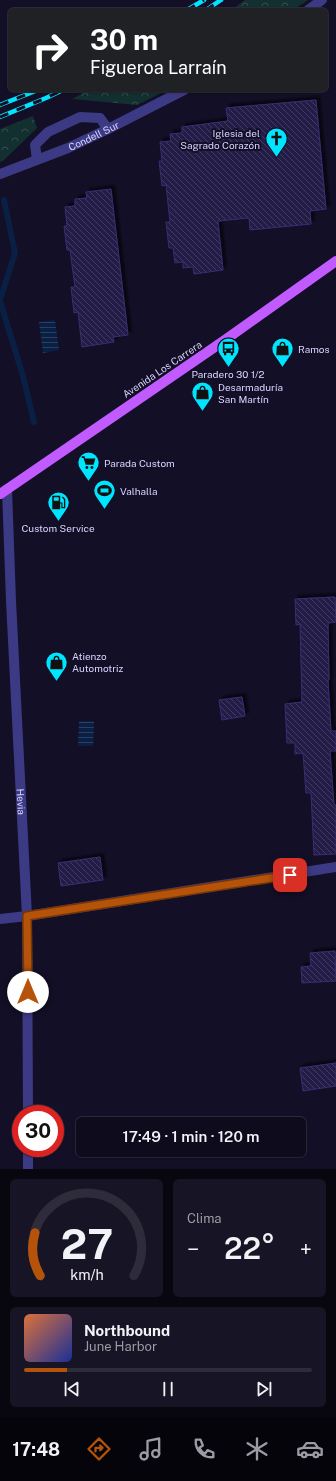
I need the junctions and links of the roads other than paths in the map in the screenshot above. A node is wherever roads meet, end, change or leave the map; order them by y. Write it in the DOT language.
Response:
graph roads {
  1 [pos="322,0"];
  2 [pos="311,8"];
  3 [pos="180,92"];
  4 [pos="108,129"];
  5 [pos="37,159"];
  6 [pos="0,174"];
  7 [pos="336,261"];
  8 [pos="4,492"];
  9 [pos="336,868"];
  10 [pos="27,916"];
  11 [pos="0,919"];
  12 [pos="28,1105"];
  13 [pos="28,1157"];
  14 [pos="28,1169"];
  1 -- 2 [label="street"];
  3 -- 4 [label="street, Condell Sur"];
  4 -- 5 [label="street, Condell Sur"];
  4 -- 5 [label="street"];
  5 -- 6 [label="street, Condell Sur"];
  7 -- 8 [label="main road, Avenida Los Carrera"];
  8 -- 10 [label="street, Hevia"];
  9 -- 10 [label="street"];
  10 -- 11 [label="street"];
  10 -- 12 [label="street, Hevia"];
  13 -- 14 [label="street"];
}
